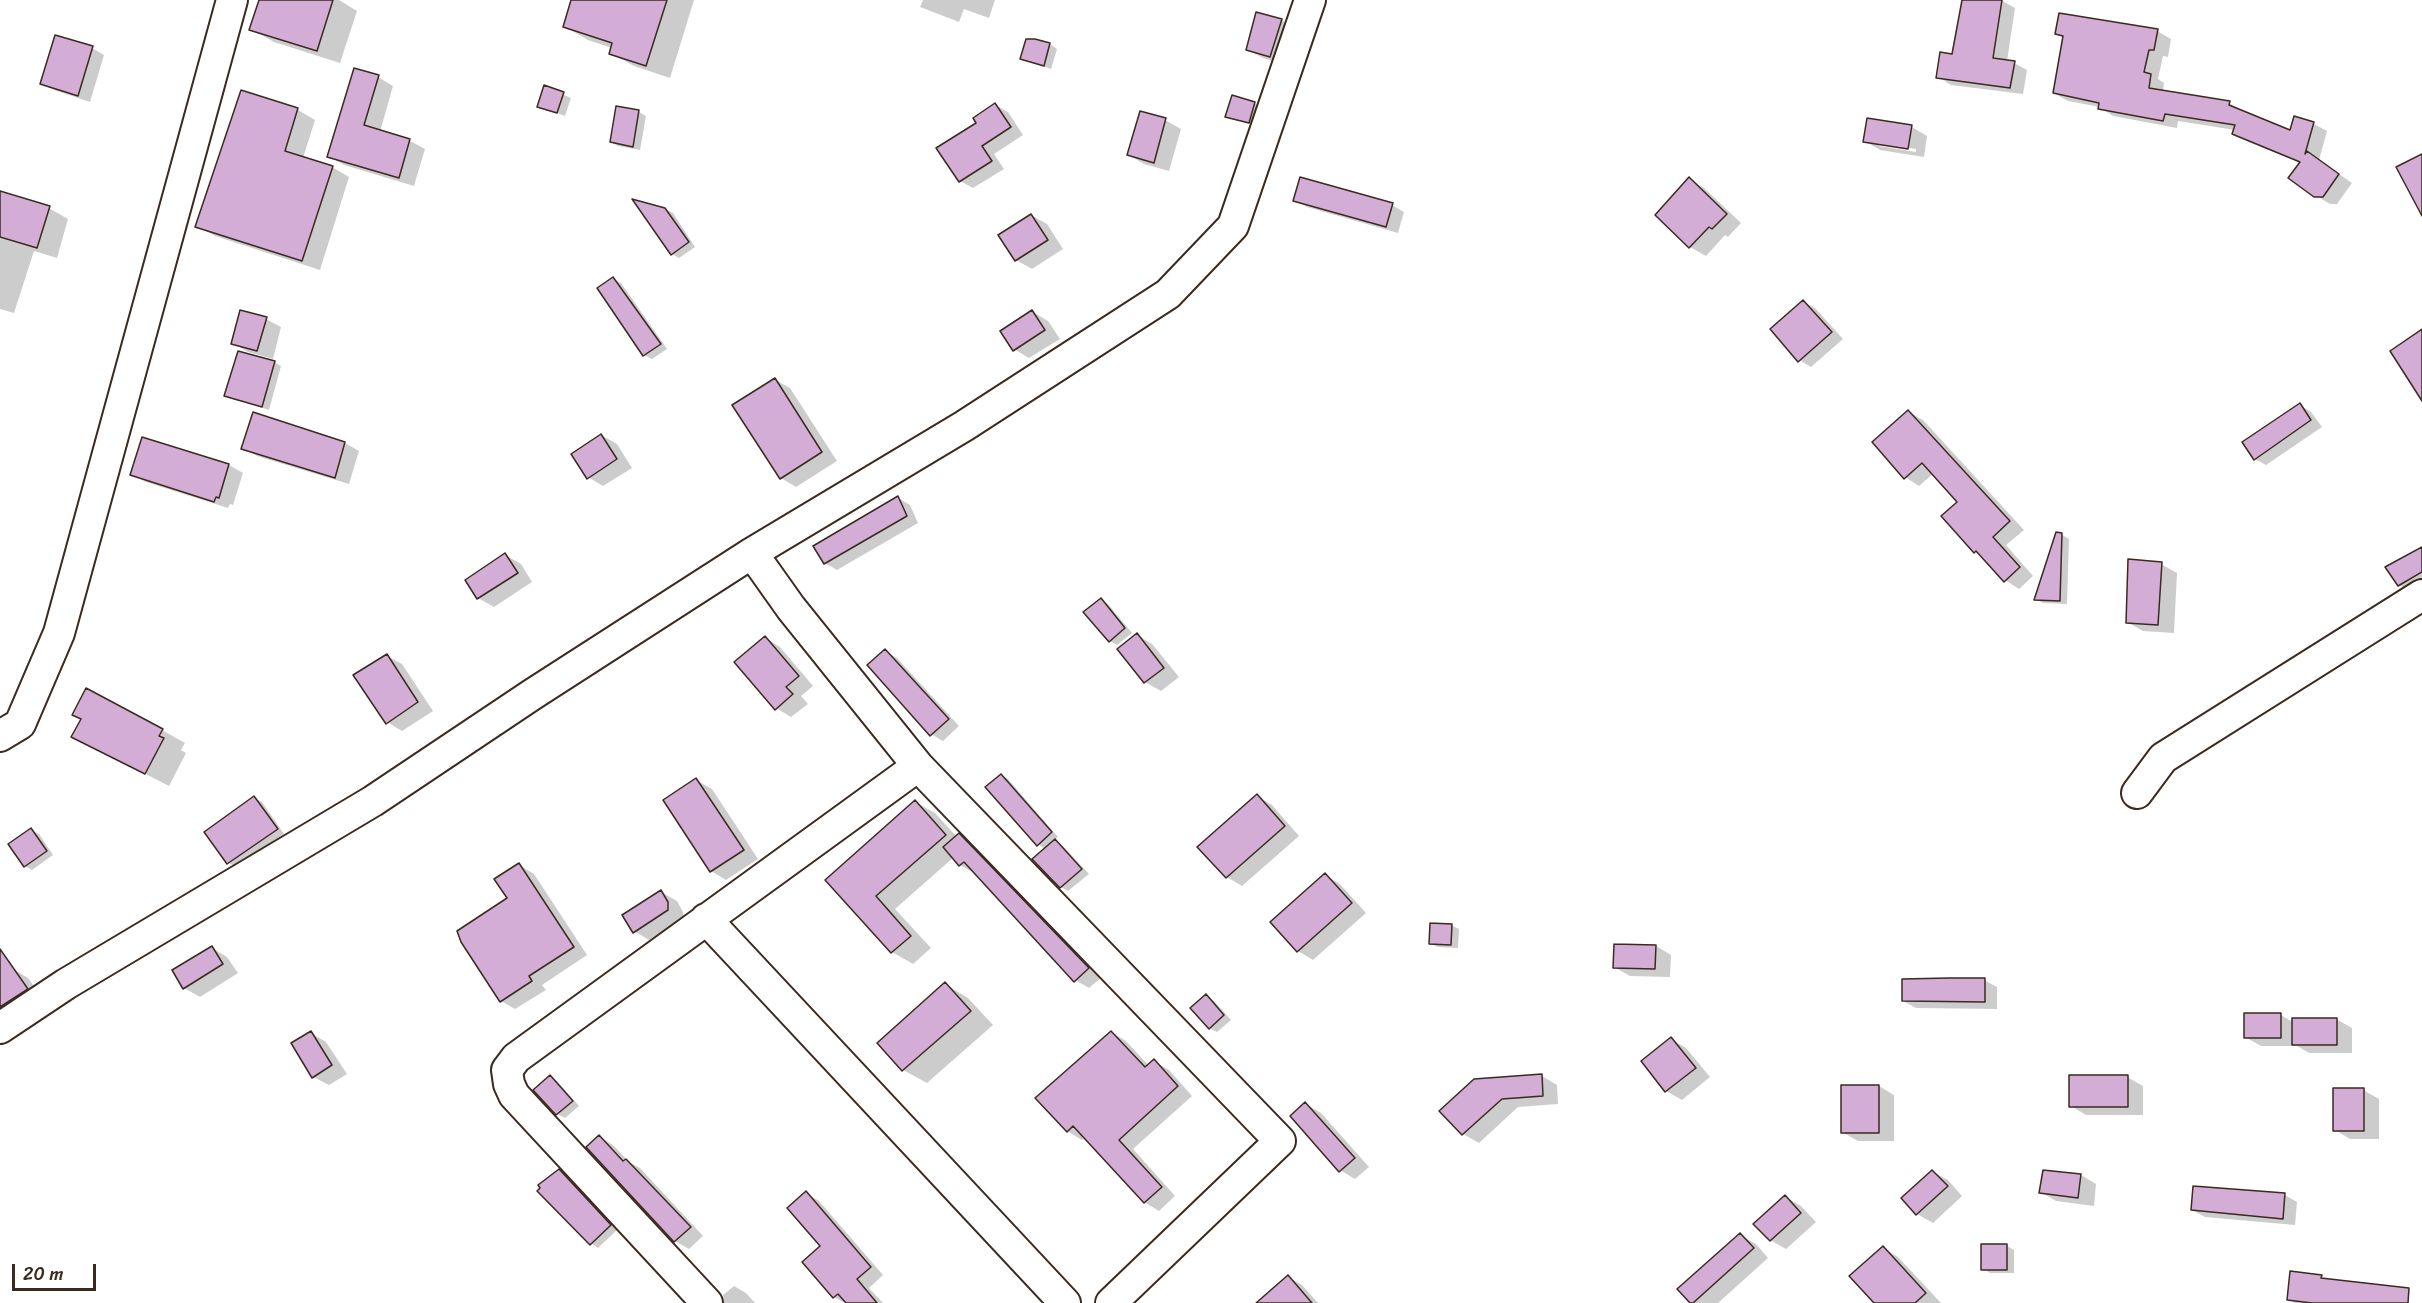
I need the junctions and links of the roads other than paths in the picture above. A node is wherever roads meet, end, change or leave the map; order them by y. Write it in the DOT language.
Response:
graph roads {
  1 [pos="232,0"];
  2 [pos="1310,0"];
  3 [pos="752,553"];
  4 [pos="2422,594"];
  5 [pos="0,736"];
  6 [pos="918,766"];
  7 [pos="2137,793"];
  8 [pos="706,919"];
  9 [pos="0,1028"];
  10 [pos="707,1303"];
  11 [pos="1065,1303"];
  12 [pos="1111,1303"];
  1 -- 5 [label="street"];
  2 -- 3 [label="street"];
  3 -- 6 [label="street"];
  3 -- 9 [label="street"];
  4 -- 7 [label="street"];
  6 -- 8 [label="street"];
  6 -- 12 [label="street"];
  8 -- 10 [label="street"];
  8 -- 11 [label="street"];
}
